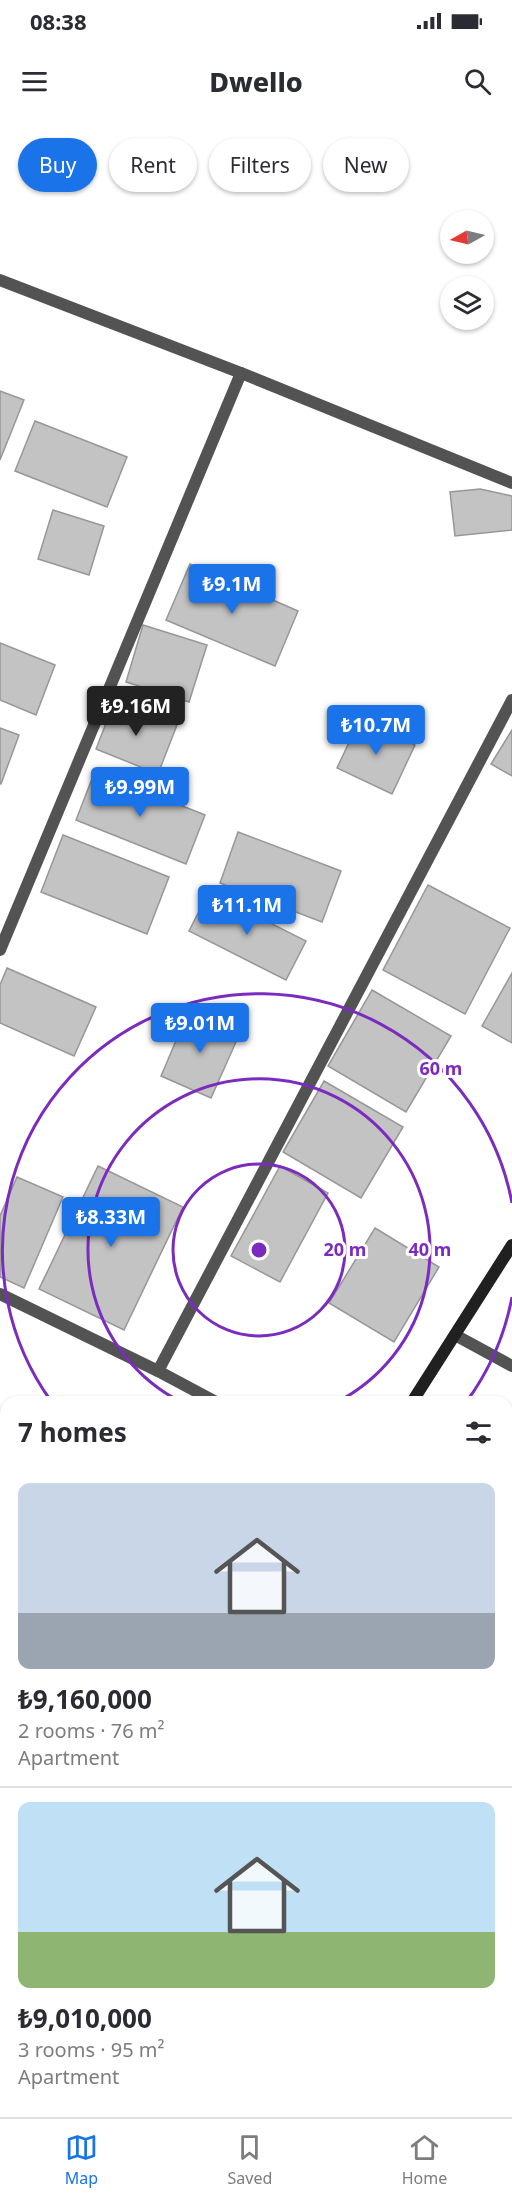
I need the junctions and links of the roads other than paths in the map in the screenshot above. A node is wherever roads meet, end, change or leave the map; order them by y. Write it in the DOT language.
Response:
graph roads {
  1 [pos="0,280"];
  2 [pos="241,373"];
  3 [pos="512,483"];
  4 [pos="512,700"];
  5 [pos="0,950"];
  6 [pos="512,1245"];
  7 [pos="0,1294"];
  8 [pos="455,1335"];
  9 [pos="512,1366"];
  10 [pos="158,1371"];
  11 [pos="205,1396"];
  12 [pos="416,1396"];
  1 -- 2 [label="street"];
  2 -- 3 [label="street"];
  2 -- 5 [label="street"];
  4 -- 10 [label="street"];
  6 -- 8 [label="street"];
  7 -- 10 [label="street"];
  8 -- 9 [label="street"];
  8 -- 12 [label="street"];
  10 -- 11 [label="street"];
}
